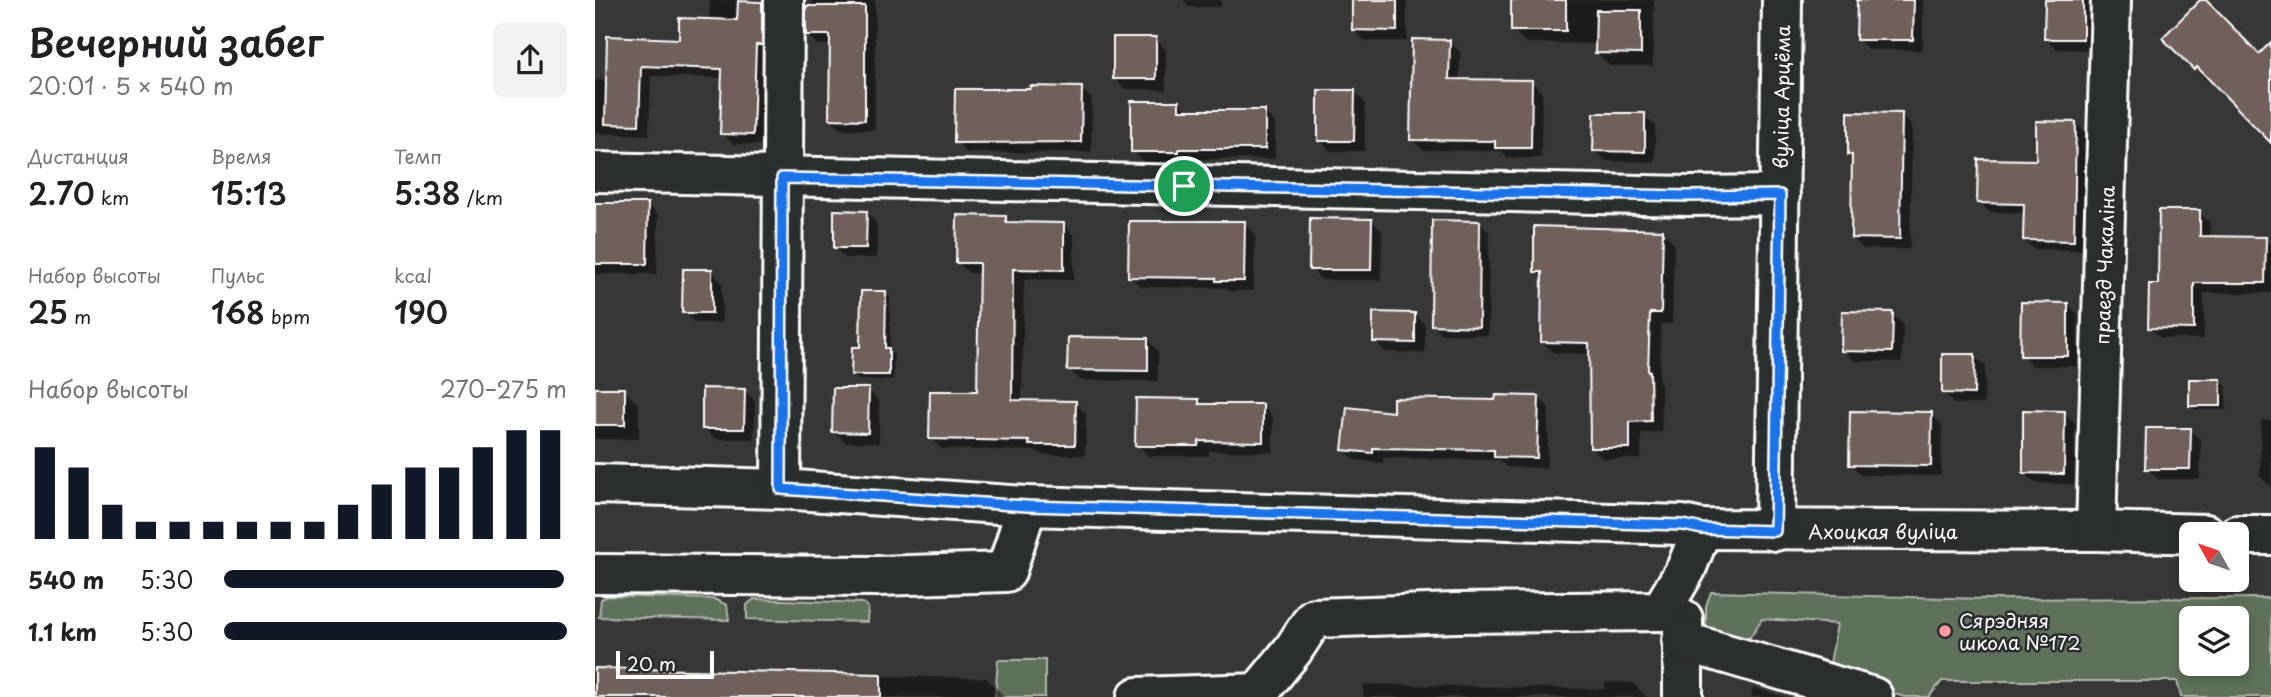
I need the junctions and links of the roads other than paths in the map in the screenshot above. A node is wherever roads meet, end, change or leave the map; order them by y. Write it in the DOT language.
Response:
graph roads {
  1 [pos="784,0"];
  2 [pos="1782,0"];
  3 [pos="2111,0"];
  4 [pos="595,173"];
  5 [pos="782,178"];
  6 [pos="1780,195"];
  7 [pos="595,484"];
  8 [pos="781,489"];
  9 [pos="1027,506"];
  10 [pos="1702,529"];
  11 [pos="1775,531"];
  12 [pos="2097,531"];
  13 [pos="2179,533"];
  14 [pos="2249,535"];
  15 [pos="2271,536"];
  16 [pos="1686,569"];
  17 [pos="595,574"];
  18 [pos="1682,641"];
  19 [pos="1258,695"];
  20 [pos="1137,697"];
  21 [pos="1683,697"];
  22 [pos="1874,697"];
  1 -- 5 [label="street"];
  2 -- 6 [label="street, вуліца Арцёма"];
  3 -- 12 [label="street, праезд Чакаліна"];
  4 -- 5 [label="street"];
  5 -- 6 [label="street"];
  5 -- 8 [label="street"];
  6 -- 11 [label="street, вуліца Арцёма"];
  7 -- 8 [label="street, Ахоцкая вуліца"];
  8 -- 9 [label="street, Ахоцкая вуліца"];
  9 -- 10 [label="street, Ахоцкая вуліца"];
  9 -- 17 [label="street"];
  10 -- 11 [label="street, Ахоцкая вуліца"];
  10 -- 16 [label="street"];
  11 -- 12 [label="street, Ахоцкая вуліца"];
  12 -- 13 [label="street, Ахоцкая вуліца"];
  14 -- 15 [label="street"];
  16 -- 18 [label="street"];
  16 -- 19 [label="street"];
  18 -- 21 [label="street"];
  18 -- 22 [label="street"];
  19 -- 20 [label="street"];
}
